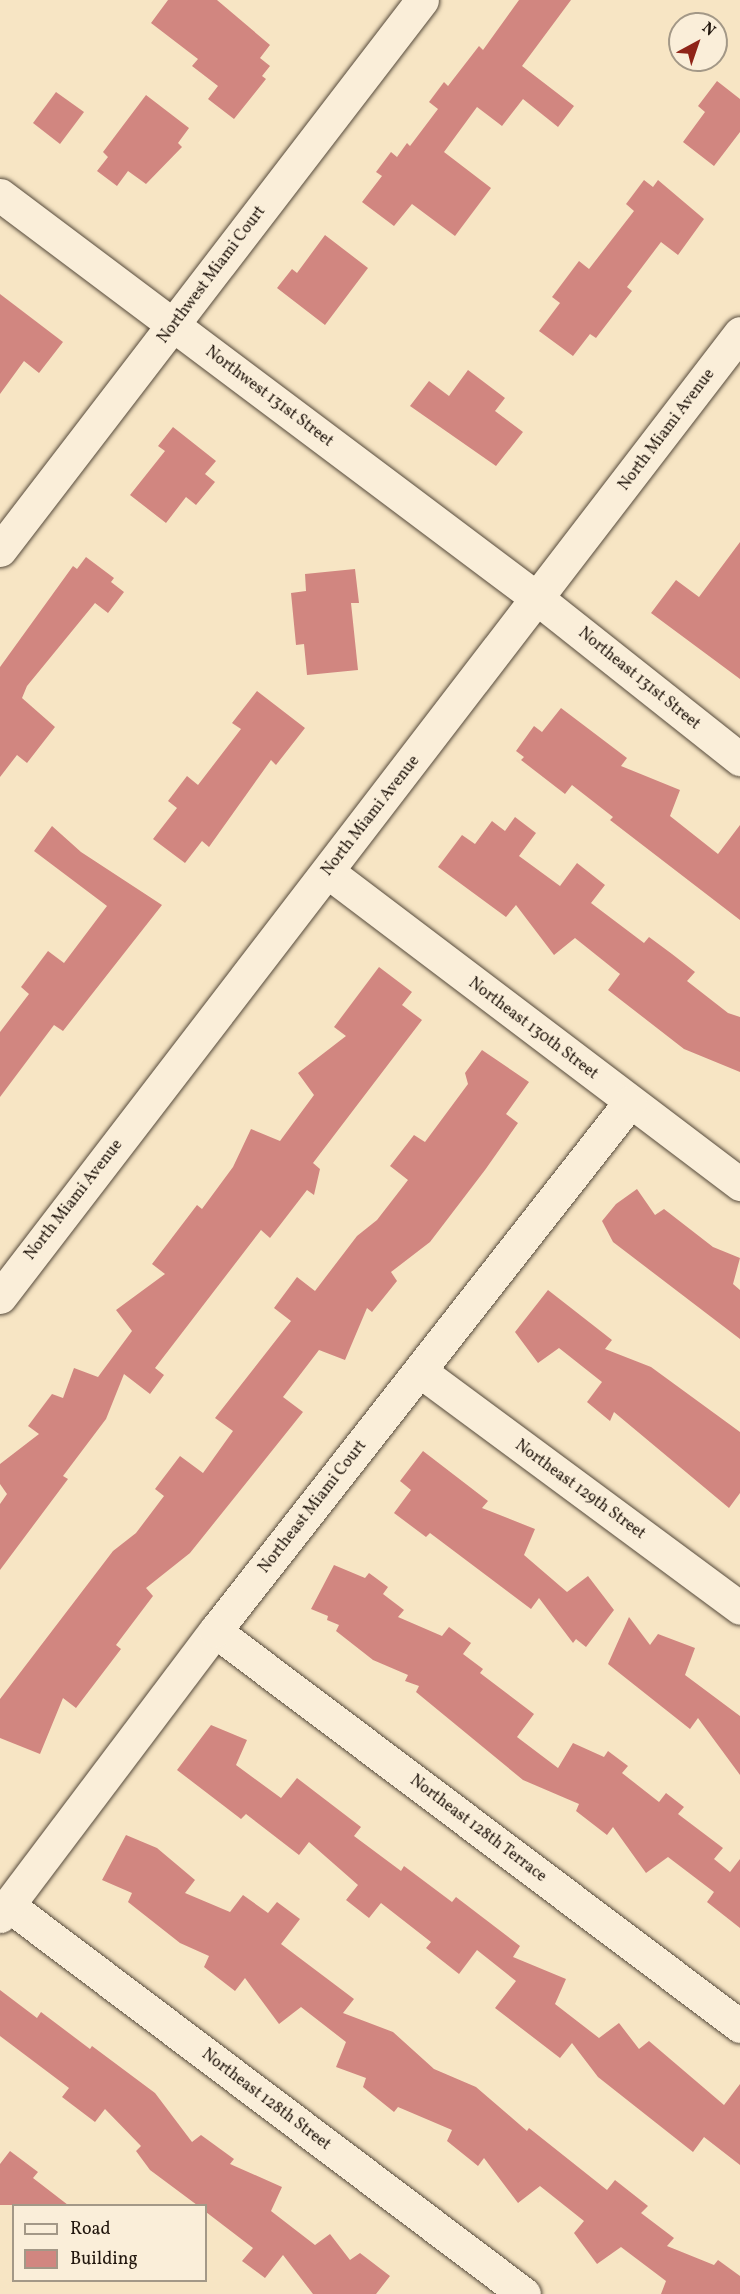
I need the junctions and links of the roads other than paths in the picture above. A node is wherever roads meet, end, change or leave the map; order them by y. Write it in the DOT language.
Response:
graph roads {
  1 [pos="422,0"];
  2 [pos="0,195"];
  3 [pos="174,325"];
  4 [pos="740,333"];
  5 [pos="0,550"];
  6 [pos="538,599"];
  7 [pos="740,759"];
  8 [pos="328,872"];
  9 [pos="630,1102"];
  10 [pos="740,1184"];
  11 [pos="0,1296"];
  12 [pos="420,1371"];
  13 [pos="740,1608"];
  14 [pos="215,1632"];
  15 [pos="4,1910"];
  16 [pos="740,2026"];
  17 [pos="524,2294"];
  1 -- 3 [label="street, Northwest Miami Court"];
  2 -- 3 [label="street, Northwest 131st Street"];
  3 -- 5 [label="street, Northwest Miami Court"];
  3 -- 6 [label="street, Northwest 131st Street"];
  4 -- 6 [label="street, North Miami Avenue"];
  6 -- 7 [label="street, Northeast 131st Street"];
  6 -- 8 [label="street, North Miami Avenue"];
  8 -- 9 [label="street, Northeast 130th Street"];
  8 -- 11 [label="street, North Miami Avenue"];
  9 -- 10 [label="street, Northeast 130th Street"];
  9 -- 12 [label="street, Northeast Miami Court"];
  12 -- 13 [label="street, Northeast 129th Street"];
  12 -- 14 [label="street, Northeast Miami Court"];
  14 -- 15 [label="street, Northeast Miami Court"];
  14 -- 16 [label="street, Northeast 128th Terrace"];
  15 -- 17 [label="street, Northeast 128th Street"];
}
